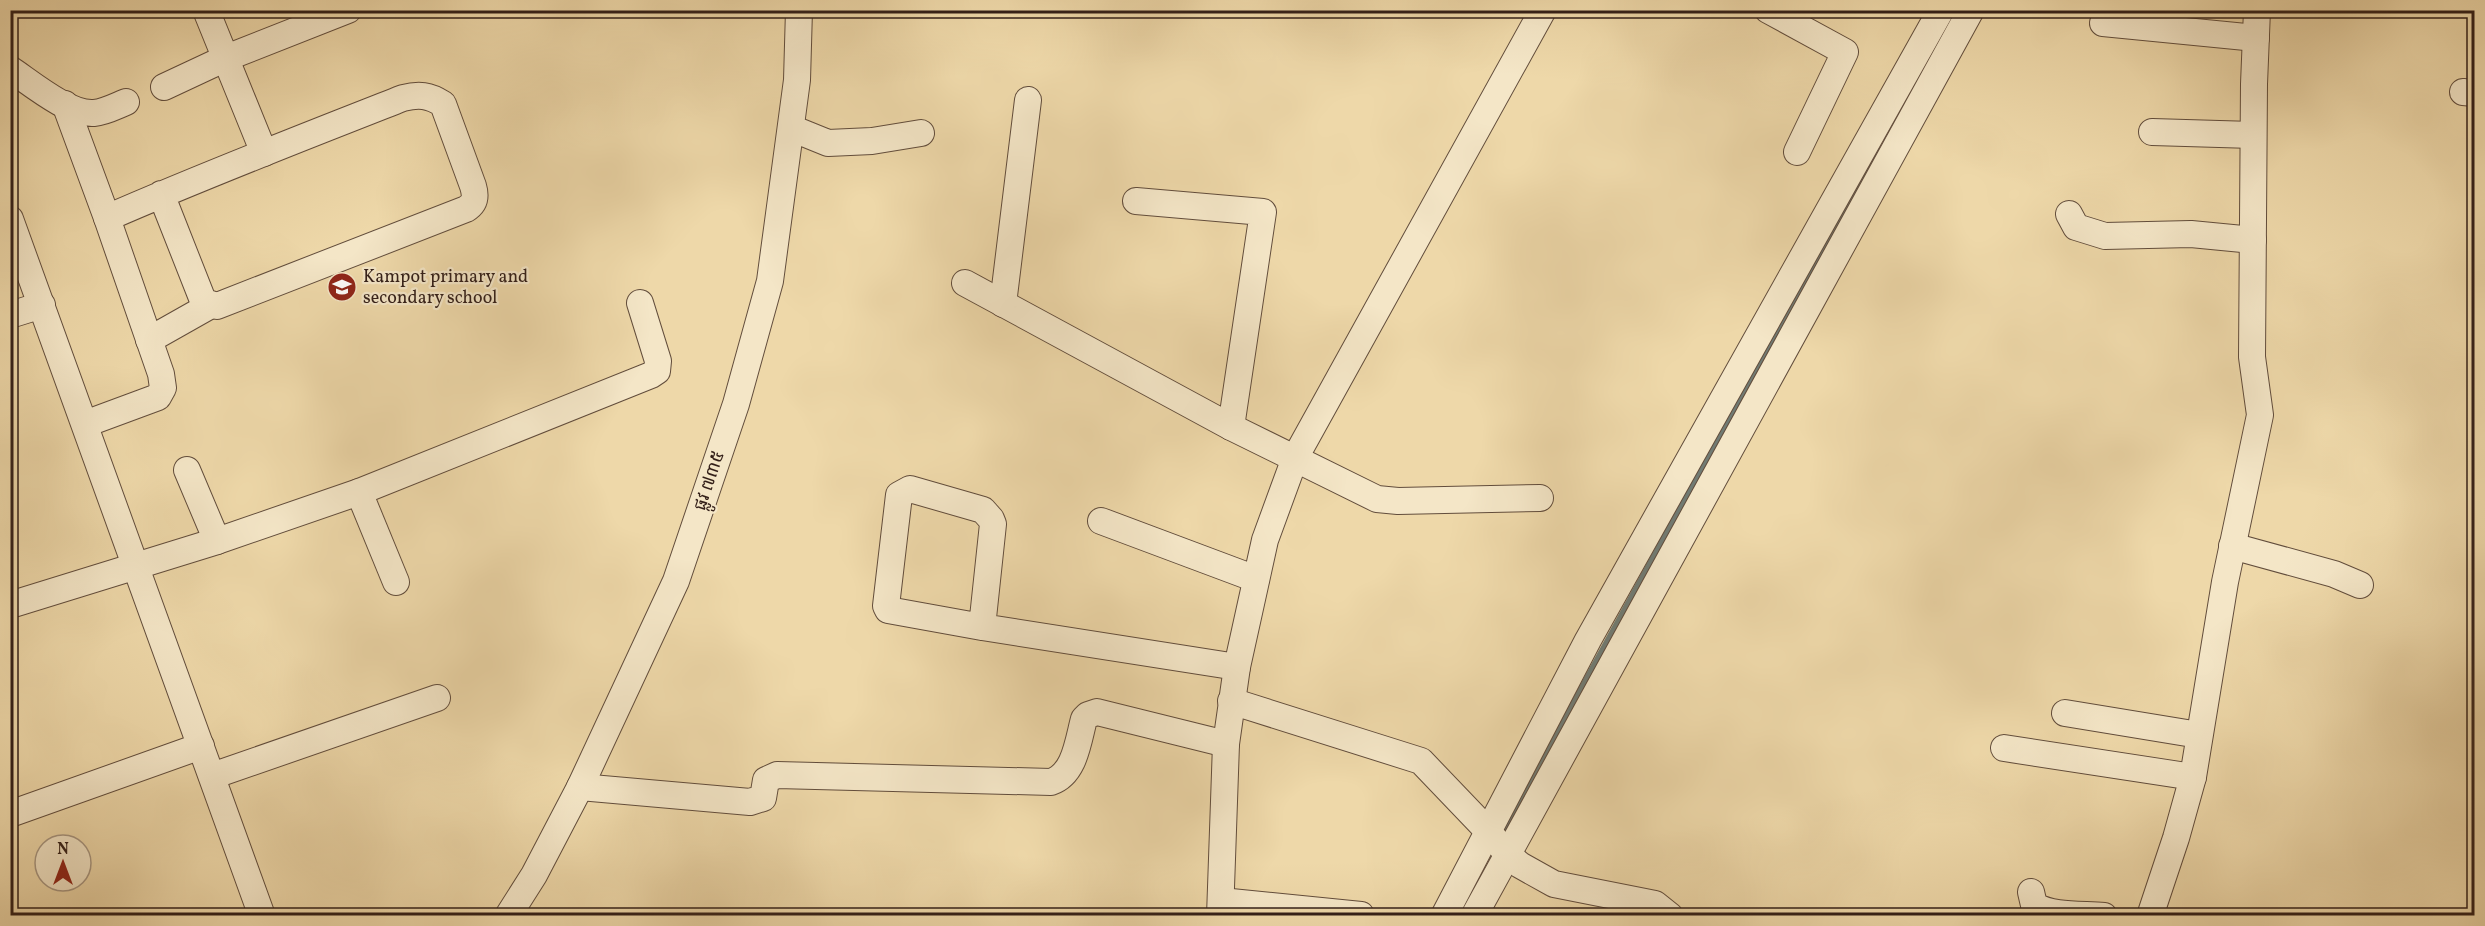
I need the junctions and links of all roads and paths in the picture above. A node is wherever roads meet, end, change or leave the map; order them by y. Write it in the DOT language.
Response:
graph roads {
  1 [pos="206,10"];
  2 [pos="348,10"];
  3 [pos="800,10"];
  4 [pos="1543,10"];
  5 [pos="1768,10"];
  6 [pos="1941,10"];
  7 [pos="1971,10"];
  8 [pos="2257,10"];
  9 [pos="2103,23"];
  10 [pos="2256,38"];
  11 [pos="226,58"];
  12 [pos="10,69"];
  13 [pos="164,87"];
  14 [pos="1028,100"];
  15 [pos="126,102"];
  16 [pos="65,105"];
  17 [pos="791,128"];
  18 [pos="2152,132"];
  19 [pos="921,133"];
  20 [pos="2253,135"];
  21 [pos="1797,152"];
  22 [pos="264,153"];
  23 [pos="160,194"];
  24 [pos="1136,201"];
  25 [pos="2069,214"];
  26 [pos="107,218"];
  27 [pos="10,219"];
  28 [pos="2253,240"];
  29 [pos="965,283"];
  30 [pos="640,303"];
  31 [pos="1003,304"];
  32 [pos="42,305"];
  33 [pos="211,305"];
  34 [pos="10,315"];
  35 [pos="149,340"];
  36 [pos="85,424"];
  37 [pos="1231,427"];
  38 [pos="1294,458"];
  39 [pos="187,470"];
  40 [pos="359,492"];
  41 [pos="1540,498"];
  42 [pos="1101,521"];
  43 [pos="218,541"];
  44 [pos="2232,546"];
  45 [pos="136,566"];
  46 [pos="1256,579"];
  47 [pos="396,582"];
  48 [pos="2360,585"];
  49 [pos="10,605"];
  50 [pos="982,627"];
  51 [pos="1237,667"];
  52 [pos="437,698"];
  53 [pos="1231,701"];
  54 [pos="2064,713"];
  55 [pos="2199,735"];
  56 [pos="1226,744"];
  57 [pos="201,746"];
  58 [pos="2004,748"];
  59 [pos="212,776"];
  60 [pos="2193,777"];
  61 [pos="580,787"];
  62 [pos="10,814"];
  63 [pos="1488,831"];
  64 [pos="1508,855"];
  65 [pos="2031,892"];
  66 [pos="1220,908"];
  67 [pos="262,915"];
  68 [pos="508,915"];
  69 [pos="1361,915"];
  70 [pos="1444,915"];
  71 [pos="1474,915"];
  72 [pos="1670,915"];
  73 [pos="2104,915"];
  74 [pos="2150,915"];
  1 -- 11 [label="street"];
  2 -- 11 [label="street"];
  3 -- 17 [label="street, ផ្លូវ ៧៣៥"];
  4 -- 38 [label="street"];
  5 -- 21 [label="street"];
  6 -- 63 [label="street"];
  7 -- 64 [label="street"];
  8 -- 10 [label="street"];
  9 -- 10 [label="street"];
  10 -- 20 [label="street"];
  11 -- 13 [label="street"];
  11 -- 22 [label="street"];
  12 -- 16 [label="street"];
  14 -- 31 [label="street"];
  15 -- 16 [label="street"];
  16 -- 26 [label="street"];
  17 -- 19 [label="street"];
  17 -- 61 [label="street, ផ្លូវ ៧៣៥"];
  18 -- 20 [label="street"];
  20 -- 28 [label="street"];
  22 -- 23 [label="street"];
  22 -- 33 [label="street"];
  23 -- 26 [label="street"];
  23 -- 33 [label="street"];
  24 -- 37 [label="street"];
  25 -- 28 [label="street"];
  26 -- 35 [label="street"];
  27 -- 32 [label="street"];
  28 -- 44 [label="street"];
  29 -- 31 [label="street"];
  30 -- 40 [label="street"];
  31 -- 37 [label="street"];
  32 -- 34 [label="street"];
  32 -- 36 [label="street"];
  33 -- 35 [label="street"];
  35 -- 36 [label="street"];
  36 -- 45 [label="street"];
  37 -- 38 [label="street"];
  38 -- 41 [label="street"];
  38 -- 46 [label="street"];
  39 -- 43 [label="street"];
  40 -- 43 [label="street"];
  40 -- 47 [label="street"];
  42 -- 46 [label="street"];
  43 -- 45 [label="street"];
  44 -- 48 [label="street"];
  44 -- 55 [label="street"];
  45 -- 49 [label="street"];
  45 -- 57 [label="street"];
  46 -- 51 [label="street"];
  50 -- 50 [label="street"];
  50 -- 51 [label="street"];
  51 -- 53 [label="street"];
  52 -- 59 [label="street"];
  53 -- 56 [label="street"];
  53 -- 63 [label="street"];
  54 -- 55 [label="street"];
  55 -- 60 [label="street"];
  56 -- 61 [label="street"];
  56 -- 66 [label="street"];
  57 -- 59 [label="street"];
  57 -- 62 [label="street"];
  58 -- 60 [label="street"];
  59 -- 67 [label="street"];
  60 -- 74 [label="street"];
  61 -- 68 [label="street, ផ្លូវ ៧៣៥"];
  63 -- 64 [label="street"];
  63 -- 70 [label="street"];
  64 -- 71 [label="street"];
  64 -- 72 [label="street"];
  65 -- 73 [label="street"];
  66 -- 69 [label="street"];
}
